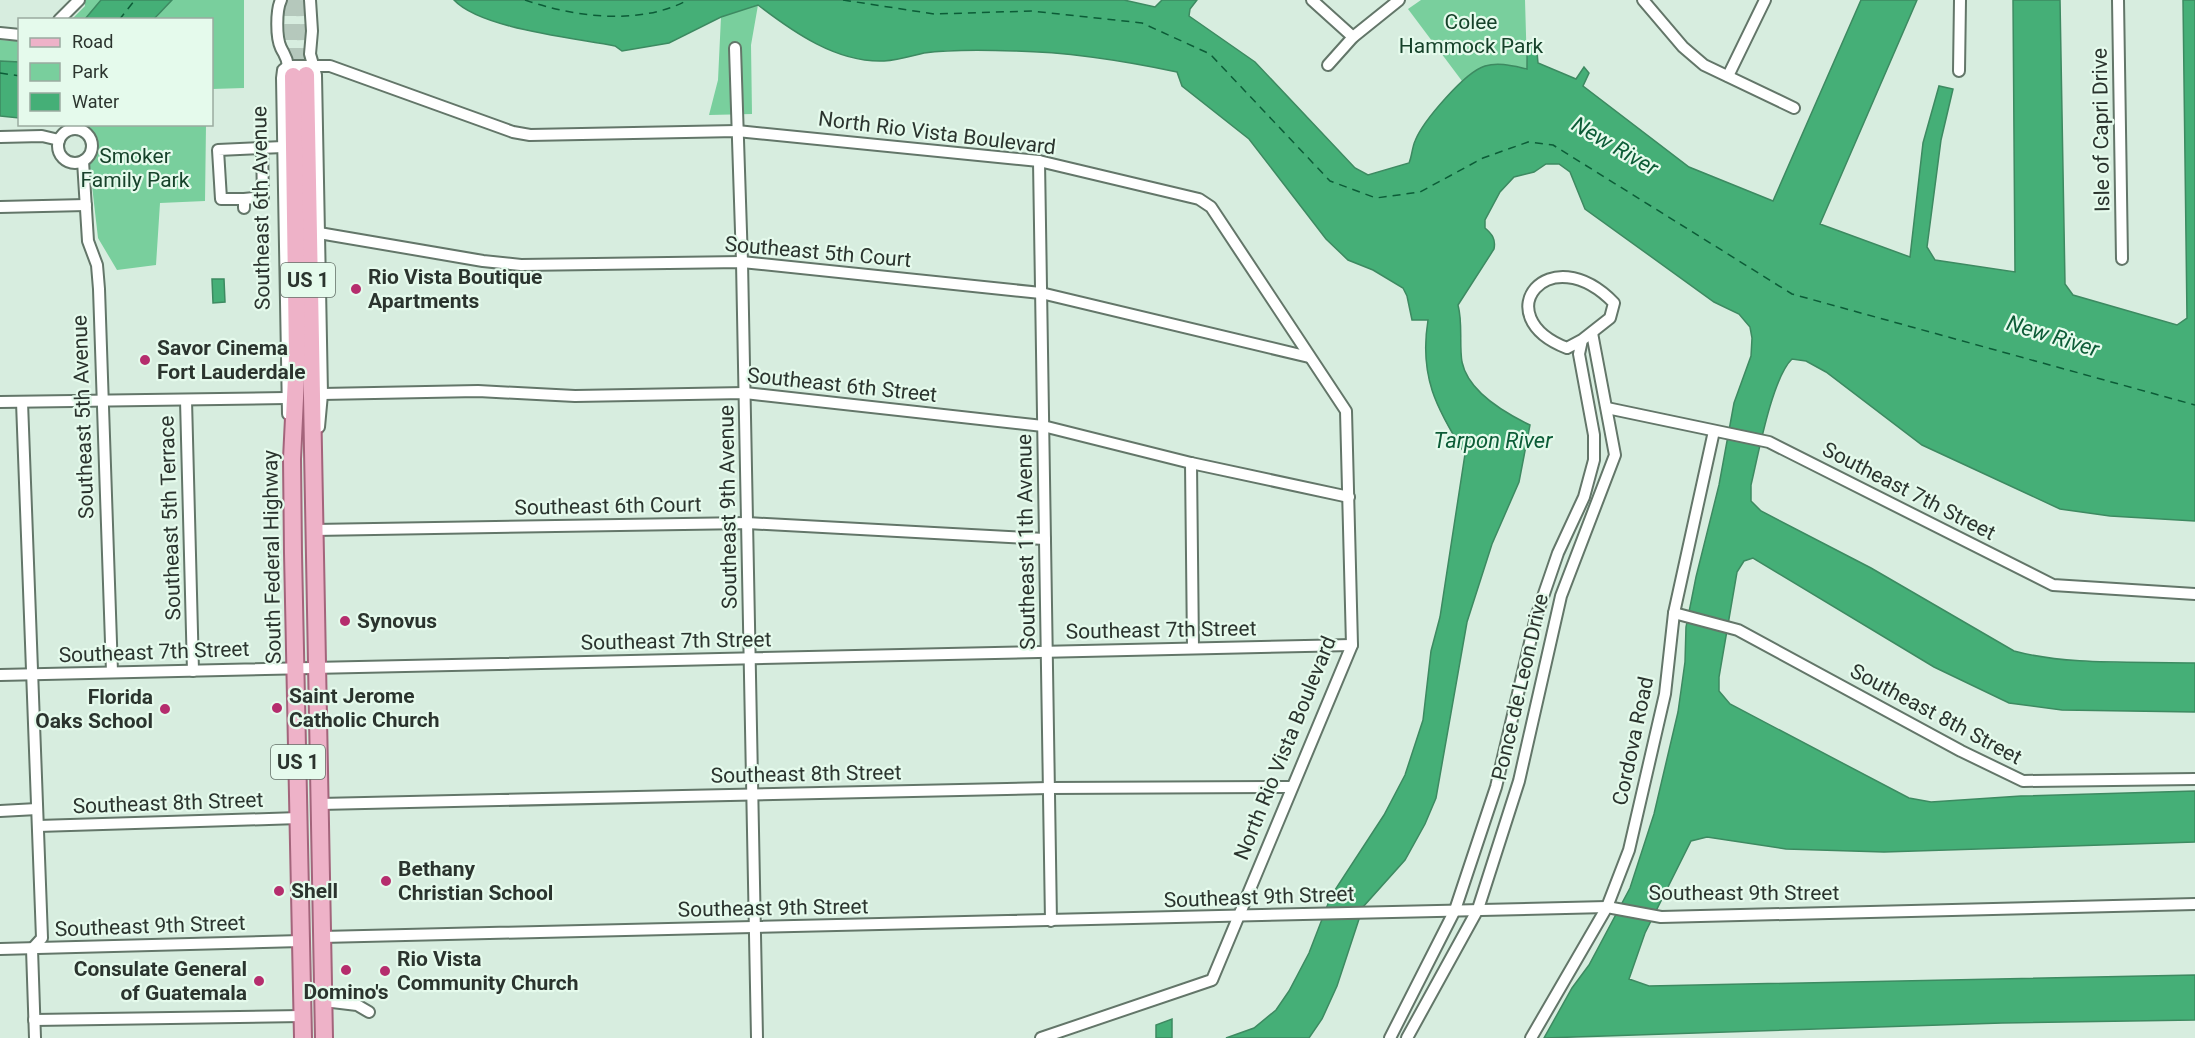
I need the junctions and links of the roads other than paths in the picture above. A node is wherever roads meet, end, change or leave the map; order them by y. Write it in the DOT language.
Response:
graph roads {
  1 [pos="79,0"];
  2 [pos="281,0"];
  3 [pos="310,0"];
  4 [pos="1312,0"];
  5 [pos="1399,0"];
  6 [pos="1643,0"];
  7 [pos="1765,0"];
  8 [pos="1960,0"];
  9 [pos="2118,0"];
  10 [pos="61,18"];
  11 [pos="0,33"];
  12 [pos="18,35"];
  13 [pos="1353,37"];
  14 [pos="735,48"];
  15 [pos="1328,65"];
  16 [pos="300,70"];
  17 [pos="1959,71"];
  18 [pos="1728,76"];
  19 [pos="1794,108"];
  20 [pos="737,131"];
  21 [pos="0,137"];
  22 [pos="59,140"];
  23 [pos="283,147"];
  24 [pos="262,148"];
  25 [pos="83,161"];
  26 [pos="1039,161"];
  27 [pos="86,205"];
  28 [pos="0,207"];
  29 [pos="319,233"];
  30 [pos="2122,259"];
  31 [pos="742,262"];
  32 [pos="1041,293"];
  33 [pos="1592,333"];
  34 [pos="1582,340"];
  35 [pos="1309,357"];
  36 [pos="745,393"];
  37 [pos="322,394"];
  38 [pos="286,398"];
  39 [pos="102,400"];
  40 [pos="186,400"];
  41 [pos="0,402"];
  42 [pos="22,402"];
  43 [pos="1607,408"];
  44 [pos="1043,426"];
  45 [pos="1719,432"];
  46 [pos="292,459"];
  47 [pos="1191,463"];
  48 [pos="314,486"];
  49 [pos="1349,497"];
  50 [pos="747,523"];
  51 [pos="315,530"];
  52 [pos="1045,538"];
  53 [pos="2195,594"];
  54 [pos="1674,614"];
  55 [pos="1352,645"];
  56 [pos="1194,648"];
  57 [pos="1048,652"];
  58 [pos="750,659"];
  59 [pos="317,667"];
  60 [pos="296,668"];
  61 [pos="193,671"];
  62 [pos="112,672"];
  63 [pos="0,675"];
  64 [pos="33,675"];
  65 [pos="2195,779"];
  66 [pos="1292,787"];
  67 [pos="1049,788"];
  68 [pos="753,794"];
  69 [pos="320,804"];
  70 [pos="37,809"];
  71 [pos="0,811"];
  72 [pos="299,818"];
  73 [pos="38,826"];
  74 [pos="2195,904"];
  75 [pos="1607,907"];
  76 [pos="301,908"];
  77 [pos="1478,909"];
  78 [pos="1455,910"];
  79 [pos="1238,917"];
  80 [pos="1051,921"];
  81 [pos="755,928"];
  82 [pos="322,937"];
  83 [pos="301,940"];
  84 [pos="32,949"];
  85 [pos="0,950"];
  86 [pos="323,974"];
  87 [pos="324,1001"];
  88 [pos="369,1012"];
  89 [pos="302,1016"];
  90 [pos="34,1020"];
  91 [pos="35,1038"];
  92 [pos="303,1038"];
  93 [pos="324,1038"];
  94 [pos="757,1038"];
  95 [pos="1041,1038"];
  96 [pos="1390,1038"];
  97 [pos="1407,1038"];
  98 [pos="1531,1038"];
  1 -- 10 [label="street"];
  2 -- 16 [label="street"];
  3 -- 16 [label="street"];
  4 -- 13 [label="street"];
  5 -- 13 [label="street"];
  6 -- 18 [label="street"];
  7 -- 18 [label="street"];
  8 -- 17 [label="street"];
  9 -- 30 [label="street, Isle of Capri Drive"];
  11 -- 12 [label="street"];
  13 -- 15 [label="street"];
  14 -- 20 [label="street, Southeast 9th Avenue"];
  16 -- 20 [label="street, North Rio Vista Boulevard"];
  16 -- 23 [label="street, Southeast 6th Avenue"];
  16 -- 29 [label="street"];
  16 -- 46 [label="main road, South Federal Highway / US 1"];
  16 -- 48 [label="main road, South Federal Highway / US 1"];
  18 -- 19 [label="street"];
  20 -- 26 [label="street, North Rio Vista Boulevard"];
  20 -- 31 [label="street, Southeast 9th Avenue"];
  21 -- 22 [label="street"];
  22 -- 25 [label="street"];
  22 -- 25 [label="street"];
  23 -- 24 [label="street"];
  23 -- 38 [label="street, Southeast 6th Avenue"];
  24 -- 24 [label="street"];
  25 -- 27 [label="street, Southeast 5th Avenue"];
  26 -- 32 [label="street, Southeast 11th Avenue"];
  26 -- 35 [label="street, North Rio Vista Boulevard"];
  27 -- 28 [label="street"];
  27 -- 39 [label="street, Southeast 5th Avenue"];
  29 -- 31 [label="street, Southeast 5th Court"];
  29 -- 37 [label="street"];
  31 -- 32 [label="street, Southeast 5th Court"];
  31 -- 36 [label="street, Southeast 9th Avenue"];
  32 -- 35 [label="street, Southeast 5th Court"];
  32 -- 44 [label="street, Southeast 11th Avenue"];
  33 -- 34 [label="street"];
  33 -- 34 [label="street"];
  33 -- 43 [label="street, Ponce de Leon Drive"];
  34 -- 78 [label="street, Ponce de Leon Drive"];
  35 -- 49 [label="street, North Rio Vista Boulevard"];
  36 -- 37 [label="street, Southeast 6th Street"];
  36 -- 44 [label="street, Southeast 6th Street"];
  36 -- 50 [label="street, Southeast 9th Avenue"];
  37 -- 48 [label="street"];
  38 -- 40 [label="street"];
  38 -- 46 [label="street, Southeast 6th Avenue"];
  39 -- 40 [label="street"];
  39 -- 42 [label="street"];
  39 -- 62 [label="street, Southeast 5th Avenue"];
  40 -- 61 [label="street, Southeast 5th Terrace"];
  41 -- 42 [label="street"];
  42 -- 64 [label="street"];
  43 -- 45 [label="street, Southeast 7th Street"];
  43 -- 77 [label="street, Ponce de Leon Drive"];
  44 -- 47 [label="street, Southeast 6th Street"];
  44 -- 52 [label="street, Southeast 11th Avenue"];
  45 -- 53 [label="street, Southeast 7th Street"];
  45 -- 54 [label="street, Cordova Road"];
  46 -- 60 [label="main road, South Federal Highway / US 1"];
  47 -- 49 [label="street, Southeast 6th Street"];
  47 -- 56 [label="street"];
  48 -- 51 [label="main road, South Federal Highway / US 1"];
  49 -- 55 [label="street, North Rio Vista Boulevard"];
  50 -- 51 [label="street, Southeast 6th Court"];
  50 -- 52 [label="street, Southeast 6th Court"];
  50 -- 58 [label="street, Southeast 9th Avenue"];
  51 -- 59 [label="main road, South Federal Highway / US 1"];
  52 -- 57 [label="street, Southeast 11th Avenue"];
  54 -- 65 [label="street, Southeast 8th Street"];
  54 -- 75 [label="street, Cordova Road"];
  55 -- 56 [label="street, Southeast 7th Street"];
  55 -- 66 [label="street, North Rio Vista Boulevard"];
  56 -- 57 [label="street, Southeast 7th Street"];
  57 -- 58 [label="street, Southeast 7th Street"];
  57 -- 67 [label="street, Southeast 11th Avenue"];
  58 -- 59 [label="street, Southeast 7th Street"];
  58 -- 68 [label="street, Southeast 9th Avenue"];
  59 -- 60 [label="street, Southeast 7th Street"];
  59 -- 69 [label="main road, South Federal Highway / US 1"];
  60 -- 61 [label="street, Southeast 7th Street"];
  60 -- 72 [label="main road, South Federal Highway / US 1"];
  61 -- 62 [label="street, Southeast 7th Street"];
  62 -- 64 [label="street, Southeast 7th Street"];
  63 -- 64 [label="street, Southeast 7th Street"];
  64 -- 70 [label="street"];
  66 -- 67 [label="street, Southeast 8th Street"];
  66 -- 79 [label="street, North Rio Vista Boulevard"];
  67 -- 68 [label="street, Southeast 8th Street"];
  67 -- 80 [label="street, Southeast 11th Avenue"];
  68 -- 69 [label="street, Southeast 8th Street"];
  68 -- 81 [label="street, Southeast 9th Avenue"];
  69 -- 82 [label="main road, South Federal Highway / US 1"];
  70 -- 71 [label="street"];
  70 -- 73 [label="street"];
  72 -- 73 [label="street, Southeast 8th Street"];
  72 -- 76 [label="main road, South Federal Highway / US 1"];
  73 -- 84 [label="street"];
  74 -- 75 [label="street, Southeast 9th Street"];
  75 -- 77 [label="street, Southeast 9th Street"];
  75 -- 98 [label="street, Cordova Road"];
  76 -- 82 [label="main road"];
  76 -- 83 [label="main road, South Federal Highway / US 1"];
  77 -- 78 [label="street, Southeast 9th Street"];
  77 -- 97 [label="street, Ponce de Leon Drive"];
  78 -- 79 [label="street, Southeast 9th Street"];
  78 -- 96 [label="street, Ponce de Leon Drive"];
  79 -- 80 [label="street, Southeast 9th Street"];
  79 -- 95 [label="street, North Rio Vista Boulevard"];
  80 -- 81 [label="street, Southeast 9th Street"];
  81 -- 82 [label="street, Southeast 9th Street"];
  81 -- 94 [label="street, Southeast 9th Avenue"];
  82 -- 86 [label="main road, South Federal Highway / US 1"];
  83 -- 84 [label="street, Southeast 9th Street"];
  83 -- 86 [label="main road"];
  83 -- 89 [label="main road, South Federal Highway / US 1"];
  84 -- 85 [label="street, Southeast 9th Street"];
  84 -- 90 [label="street"];
  86 -- 87 [label="main road, US 1"];
  87 -- 88 [label="street"];
  87 -- 93 [label="main road, US 1"];
  89 -- 90 [label="street"];
  89 -- 92 [label="main road, South Federal Highway / US 1"];
  90 -- 91 [label="street"];
}
